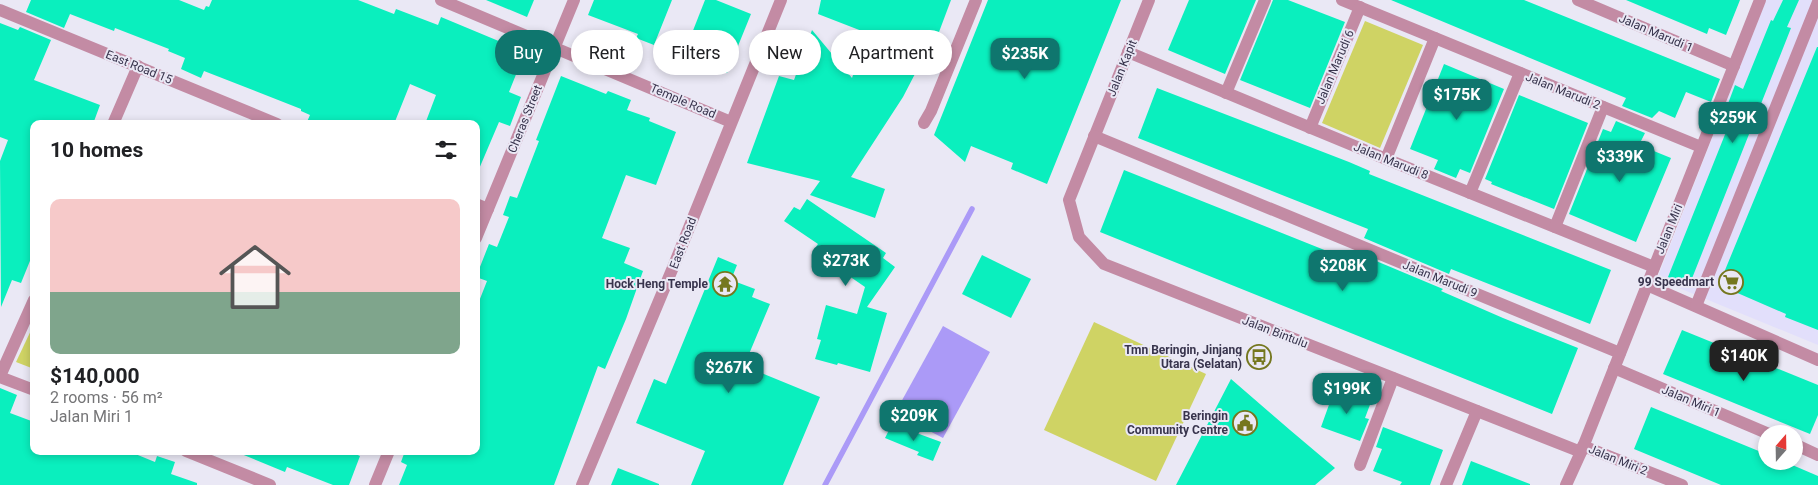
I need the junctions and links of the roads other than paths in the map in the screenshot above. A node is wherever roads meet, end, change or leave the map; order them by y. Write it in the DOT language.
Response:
graph roads {
  1 [pos="441,0"];
  2 [pos="574,0"];
  3 [pos="781,0"];
  4 [pos="976,0"];
  5 [pos="1149,0"];
  6 [pos="1265,0"];
  7 [pos="1342,0"];
  8 [pos="1578,0"];
  9 [pos="1760,0"];
  10 [pos="1818,2"];
  11 [pos="1360,7"];
  12 [pos="0,10"];
  13 [pos="512,30"];
  14 [pos="561,31"];
  15 [pos="1434,38"];
  16 [pos="561,51"];
  17 [pos="1128,52"];
  18 [pos="138,66"];
  19 [pos="1734,66"];
  20 [pos="1520,73"];
  21 [pos="542,75"];
  22 [pos="1226,93"];
  23 [pos="1603,107"];
  24 [pos="115,120"];
  25 [pos="267,120"];
  26 [pos="731,122"];
  27 [pos="924,123"];
  28 [pos="1310,128"];
  29 [pos="1094,136"];
  30 [pos="1702,147"];
  31 [pos="1386,159"];
  32 [pos="1470,193"];
  33 [pos="482,206"];
  34 [pos="1554,227"];
  35 [pos="1654,267"];
  36 [pos="1647,285"];
  37 [pos="1696,306"];
  38 [pos="30,309"];
  39 [pos="1620,353"];
  40 [pos="1818,360"];
  41 [pos="1614,368"];
  42 [pos="0,376"];
  43 [pos="1393,378"];
  44 [pos="30,388"];
  45 [pos="1477,411"];
  46 [pos="1758,429"];
  47 [pos="1803,448"];
  48 [pos="1582,449"];
  49 [pos="200,455"];
  50 [pos="387,455"];
  51 [pos="1818,455"];
  52 [pos="1360,465"];
  53 [pos="270,485"];
  54 [pos="375,485"];
  55 [pos="582,485"];
  56 [pos="1446,485"];
  57 [pos="1566,485"];
  58 [pos="1682,485"];
  1 -- 13 [label="street, Temple Road"];
  2 -- 14 [label="street, Cheras Street"];
  3 -- 26 [label="street, East Road"];
  4 -- 27 [label="street"];
  5 -- 17 [label="street, Jalan Kapit"];
  6 -- 22 [label="street"];
  7 -- 11 [label="street, Jalan Marudi 2"];
  8 -- 19 [label="street, Jalan Marudi 1"];
  9 -- 19 [label="street, Jalan Miri"];
  10 -- 37 [label="street"];
  11 -- 15 [label="street, Jalan Marudi 2"];
  11 -- 28 [label="street, Jalan Marudi 6"];
  12 -- 18 [label="street, East Road 15"];
  15 -- 20 [label="street, Jalan Marudi 2"];
  15 -- 31 [label="street"];
  16 -- 26 [label="street, Temple Road"];
  17 -- 22 [label="street, Jalan Marudi 8"];
  17 -- 29 [label="street, Jalan Kapit"];
  18 -- 24 [label="street"];
  18 -- 25 [label="street, East Road 15"];
  19 -- 30 [label="street, Jalan Miri"];
  20 -- 23 [label="street, Jalan Marudi 2"];
  20 -- 32 [label="street"];
  21 -- 33 [label="street, Cheras Street"];
  22 -- 28 [label="street, Jalan Marudi 8"];
  23 -- 30 [label="street, Jalan Marudi 2"];
  23 -- 34 [label="street"];
  26 -- 55 [label="street, East Road"];
  28 -- 31 [label="street, Jalan Marudi 8"];
  29 -- 39 [label="street, Jalan Marudi 9"];
  29 -- 43 [label="street, Jalan Bintulu"];
  30 -- 35 [label="street, Jalan Miri"];
  31 -- 32 [label="street, Jalan Marudi 8"];
  32 -- 34 [label="street, Jalan Marudi 8"];
  34 -- 35 [label="street, Jalan Marudi 8"];
  35 -- 36 [label="street, Jalan Miri"];
  36 -- 37 [label="street"];
  36 -- 39 [label="street, Jalan Miri"];
  37 -- 40 [label="street"];
  38 -- 42 [label="street"];
  39 -- 41 [label="street, Jalan Miri"];
  41 -- 46 [label="street, Jalan Miri 1"];
  41 -- 48 [label="street, Jalan Miri"];
  42 -- 44 [label="street"];
  43 -- 45 [label="street, Jalan Bintulu"];
  43 -- 52 [label="street"];
  45 -- 48 [label="street, Jalan Bintulu"];
  45 -- 56 [label="street"];
  47 -- 51 [label="street"];
  48 -- 57 [label="street, Jalan Miri"];
  48 -- 58 [label="street, Jalan Miri 2"];
  49 -- 53 [label="street"];
  50 -- 54 [label="street"];
}
